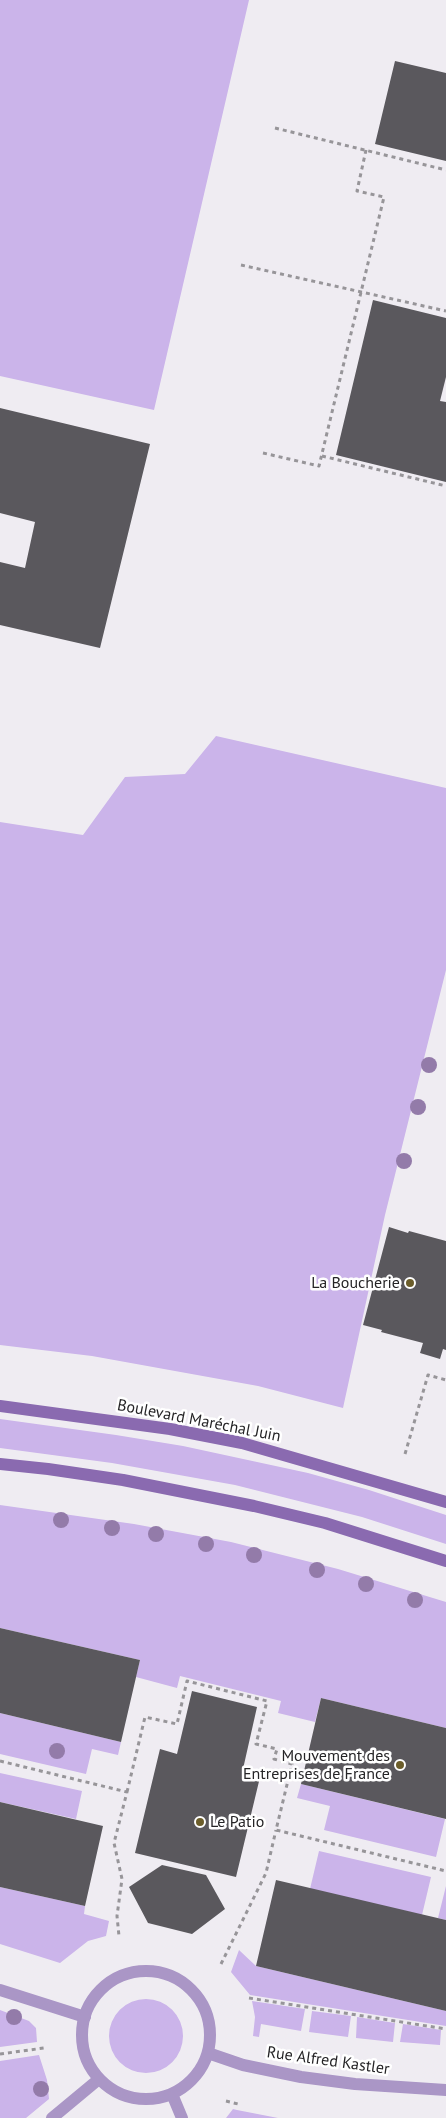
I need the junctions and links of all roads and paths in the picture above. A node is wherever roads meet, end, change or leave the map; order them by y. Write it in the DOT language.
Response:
graph roads {
  1 [pos="275,128"];
  2 [pos="366,150"];
  3 [pos="446,170"];
  4 [pos="241,265"];
  5 [pos="361,292"];
  6 [pos="446,311"];
  7 [pos="263,452"];
  8 [pos="322,456"];
  9 [pos="446,486"];
  10 [pos="446,1380"];
  11 [pos="0,1406"];
  12 [pos="405,1454"];
  13 [pos="0,1464"];
  14 [pos="446,1502"];
  15 [pos="446,1561"];
  16 [pos="0,1762"];
  17 [pos="127,1792"];
  18 [pos="276,1830"];
  19 [pos="446,1871"];
  20 [pos="119,1936"];
  21 [pos="221,1964"];
  22 [pos="0,1990"];
  23 [pos="249,1998"];
  24 [pos="84,2017"];
  25 [pos="446,2029"];
  26 [pos="44,2048"];
  27 [pos="208,2053"];
  28 [pos="0,2054"];
  29 [pos="99,2079"];
  30 [pos="446,2090"];
  31 [pos="172,2094"];
  32 [pos="226,2101"];
  33 [pos="238,2104"];
  34 [pos="52,2118"];
  35 [pos="182,2118"];
  1 -- 2 [label="path"];
  2 -- 3 [label="path"];
  2 -- 5 [label="path"];
  4 -- 5 [label="path"];
  5 -- 6 [label="path"];
  5 -- 8 [label="path"];
  7 -- 8 [label="path"];
  8 -- 9 [label="path"];
  10 -- 12 [label="path"];
  11 -- 14 [label="main road, Boulevard Maréchal Juin"];
  13 -- 15 [label="main road"];
  16 -- 17 [label="path"];
  17 -- 18 [label="path"];
  17 -- 20 [label="path"];
  18 -- 19 [label="path"];
  18 -- 21 [label="path"];
  22 -- 24 [label="street"];
  23 -- 25 [label="path"];
  24 -- 27 [label="street"];
  24 -- 29 [label="street"];
  26 -- 28 [label="path"];
  27 -- 30 [label="street, Rue Alfred Kastler"];
  27 -- 31 [label="street"];
  29 -- 31 [label="street"];
  29 -- 34 [label="street"];
  31 -- 35 [label="street"];
  32 -- 33 [label="path"];
}
